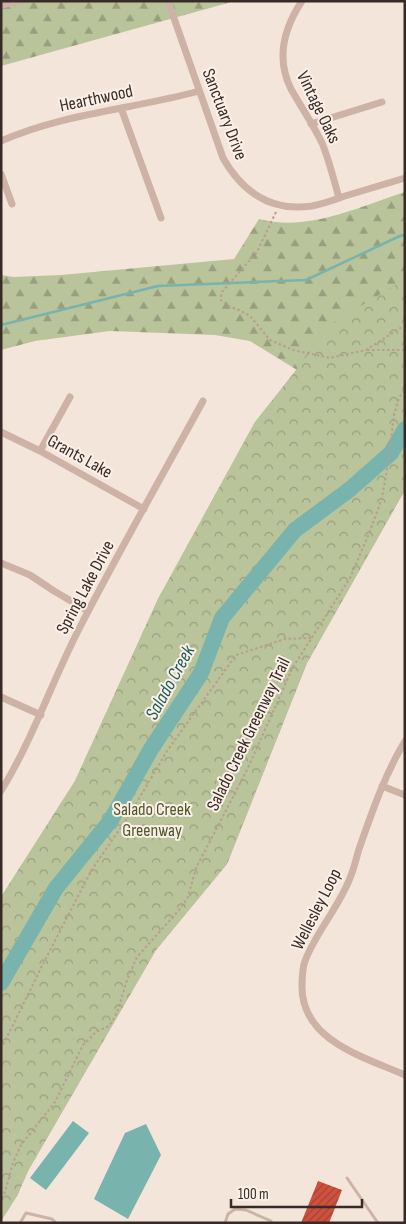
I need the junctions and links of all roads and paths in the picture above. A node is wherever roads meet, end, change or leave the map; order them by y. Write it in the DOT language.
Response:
graph roads {
  1 [pos="21,1"];
  2 [pos="168,1"];
  3 [pos="302,1"];
  4 [pos="1,5"];
  5 [pos="200,91"];
  6 [pos="382,102"];
  7 [pos="121,108"];
  8 [pos="311,124"];
  9 [pos="1,141"];
  10 [pos="1,174"];
  11 [pos="405,178"];
  12 [pos="339,198"];
  13 [pos="12,204"];
  14 [pos="279,205"];
  15 [pos="161,218"];
  16 [pos="405,326"];
  17 [pos="366,350"];
  18 [pos="405,350"];
  19 [pos="405,389"];
  20 [pos="70,397"];
  21 [pos="203,400"];
  22 [pos="1,432"];
  23 [pos="40,451"];
  24 [pos="144,509"];
  25 [pos="1,563"];
  26 [pos="88,611"];
  27 [pos="312,638"];
  28 [pos="1,697"];
  29 [pos="41,714"];
  30 [pos="405,741"];
  31 [pos="382,786"];
  32 [pos="1,791"];
  33 [pos="405,795"];
  34 [pos="1,1049"];
  35 [pos="405,1075"];
  36 [pos="347,1178"];
  37 [pos="1,1198"];
  38 [pos="20,1223"];
  39 [pos="56,1223"];
  40 [pos="224,1223"];
  41 [pos="271,1223"];
  42 [pos="378,1223"];
  1 -- 4 [label="street"];
  2 -- 5 [label="street, Sanctuary Drive"];
  3 -- 8 [label="street, Vintage Oaks"];
  5 -- 7 [label="street, Hearthwood"];
  5 -- 14 [label="street, Sanctuary Drive"];
  6 -- 8 [label="street"];
  7 -- 9 [label="street, Hearthwood"];
  7 -- 15 [label="street"];
  8 -- 12 [label="street, Vintage Oaks"];
  10 -- 13 [label="street"];
  11 -- 12 [label="street, Sanctuary Drive"];
  12 -- 14 [label="street, Sanctuary Drive"];
  14 -- 17 [label="path"];
  16 -- 17 [label="path"];
  17 -- 18 [label="path"];
  19 -- 27 [label="path, Salado Creek Greenway Trail"];
  20 -- 23 [label="street"];
  21 -- 24 [label="street, Spring Lake Drive"];
  22 -- 23 [label="street, Grants Lake"];
  23 -- 24 [label="street, Grants Lake"];
  24 -- 26 [label="street, Spring Lake Drive"];
  25 -- 26 [label="street"];
  26 -- 29 [label="street, Spring Lake Drive"];
  27 -- 34 [label="path"];
  27 -- 37 [label="path, Salado Creek Greenway Trail"];
  28 -- 29 [label="street"];
  29 -- 32 [label="street, Spring Lake Drive"];
  30 -- 31 [label="street, Wellesley Loop"];
  31 -- 33 [label="street"];
  31 -- 35 [label="street, Wellesley Loop"];
  36 -- 42 [label="lane"];
  38 -- 39 [label="lane"];
  40 -- 41 [label="lane"];
}
